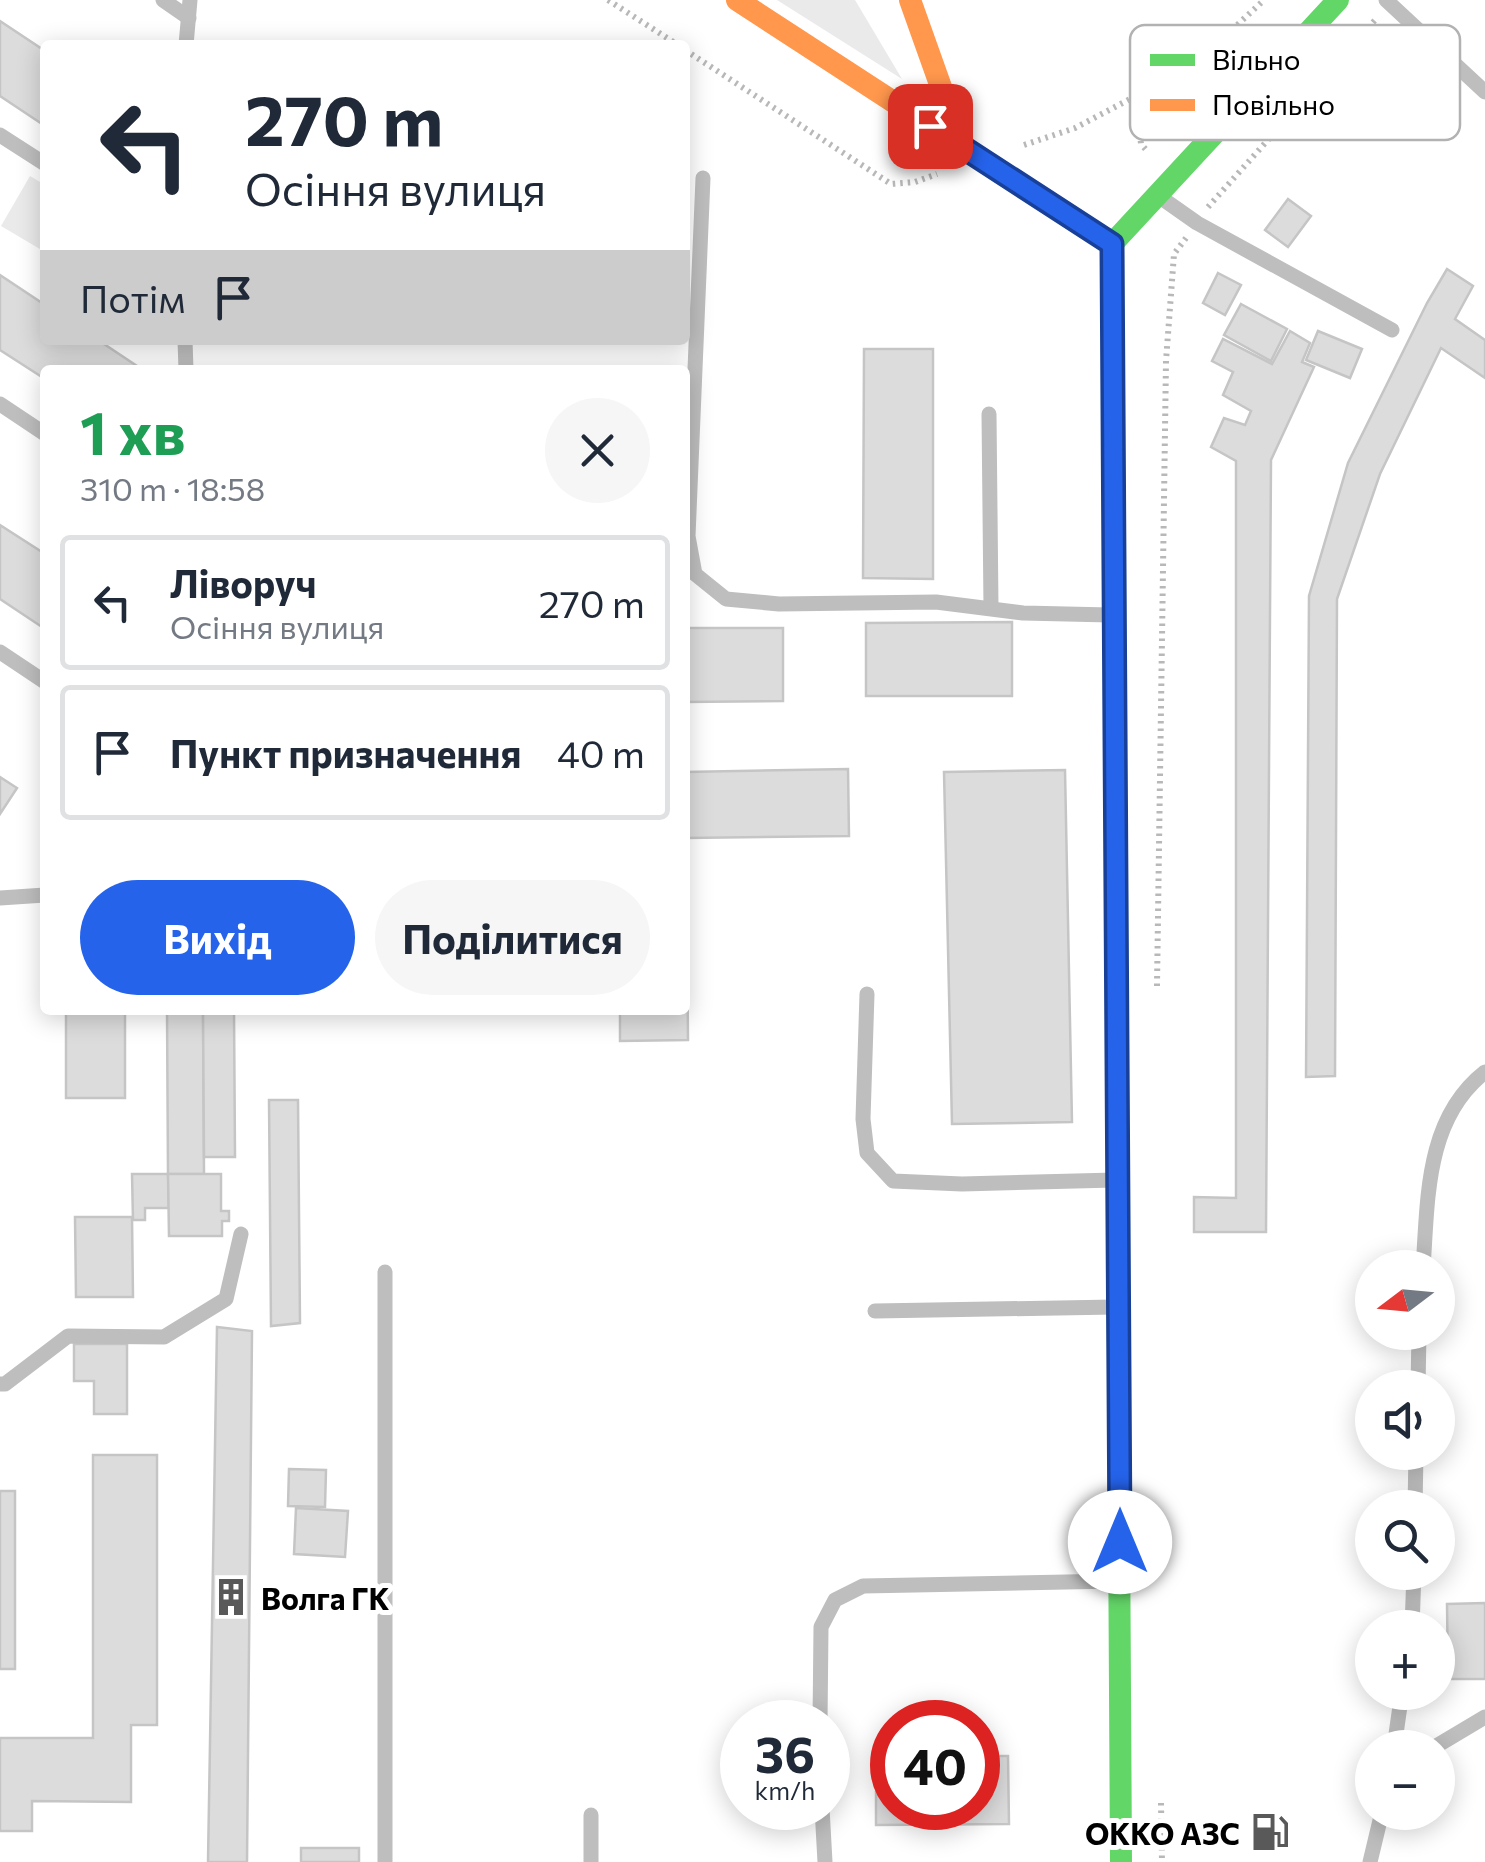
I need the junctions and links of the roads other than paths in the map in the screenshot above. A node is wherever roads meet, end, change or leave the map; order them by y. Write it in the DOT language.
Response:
graph roads {
  1 [pos="162,0"];
  2 [pos="190,0"];
  3 [pos="737,0"];
  4 [pos="910,0"];
  5 [pos="1338,0"];
  6 [pos="1388,2"];
  7 [pos="188,18"];
  8 [pos="1315,25"];
  9 [pos="1413,25"];
  10 [pos="186,40"];
  11 [pos="1460,69"];
  12 [pos="1485,92"];
  13 [pos="0,135"];
  14 [pos="1208,140"];
  15 [pos="962,146"];
  16 [pos="40,161"];
  17 [pos="702,178"];
  18 [pos="1157,195"];
  19 [pos="1112,244"];
  20 [pos="1392,330"];
  21 [pos="0,404"];
  22 [pos="988,414"];
  23 [pos="40,431"];
  24 [pos="690,485"];
  25 [pos="690,546"];
  26 [pos="992,607"];
  27 [pos="1114,615"];
  28 [pos="0,652"];
  29 [pos="40,679"];
  30 [pos="40,895"];
  31 [pos="0,898"];
  32 [pos="868,994"];
  33 [pos="1485,1072"];
  34 [pos="1119,1180"];
  35 [pos="242,1234"];
  36 [pos="1424,1250"];
  37 [pos="386,1272"];
  38 [pos="1119,1308"];
  39 [pos="875,1310"];
  40 [pos="0,1384"];
  41 [pos="1120,1580"];
  42 [pos="820,1700"];
  43 [pos="1485,1717"];
  44 [pos="1455,1735"];
  45 [pos="591,1816"];
  46 [pos="823,1830"];
  47 [pos="1378,1830"];
  48 [pos="385,1862"];
  49 [pos="590,1862"];
  50 [pos="825,1862"];
  51 [pos="1121,1862"];
  52 [pos="1370,1862"];
  1 -- 7 [label="lane"];
  2 -- 7 [label="lane"];
  3 -- 15 [label="street"];
  4 -- 15 [label="street"];
  5 -- 8 [label="street"];
  6 -- 9 [label="lane"];
  7 -- 10 [label="lane"];
  11 -- 12 [label="lane"];
  13 -- 16 [label="lane"];
  14 -- 18 [label="street"];
  15 -- 19 [label="street"];
  17 -- 24 [label="lane"];
  18 -- 19 [label="street"];
  18 -- 20 [label="lane"];
  19 -- 27 [label="street"];
  21 -- 23 [label="lane"];
  22 -- 26 [label="lane"];
  25 -- 26 [label="lane"];
  26 -- 27 [label="lane"];
  27 -- 34 [label="street"];
  28 -- 29 [label="lane"];
  30 -- 31 [label="lane"];
  32 -- 34 [label="lane"];
  33 -- 36 [label="lane"];
  34 -- 38 [label="street"];
  35 -- 40 [label="lane"];
  37 -- 48 [label="lane"];
  38 -- 39 [label="lane"];
  38 -- 41 [label="street"];
  41 -- 42 [label="lane"];
  41 -- 51 [label="street"];
  43 -- 44 [label="lane"];
  45 -- 49 [label="lane"];
  46 -- 50 [label="lane"];
  47 -- 52 [label="lane"];
}
